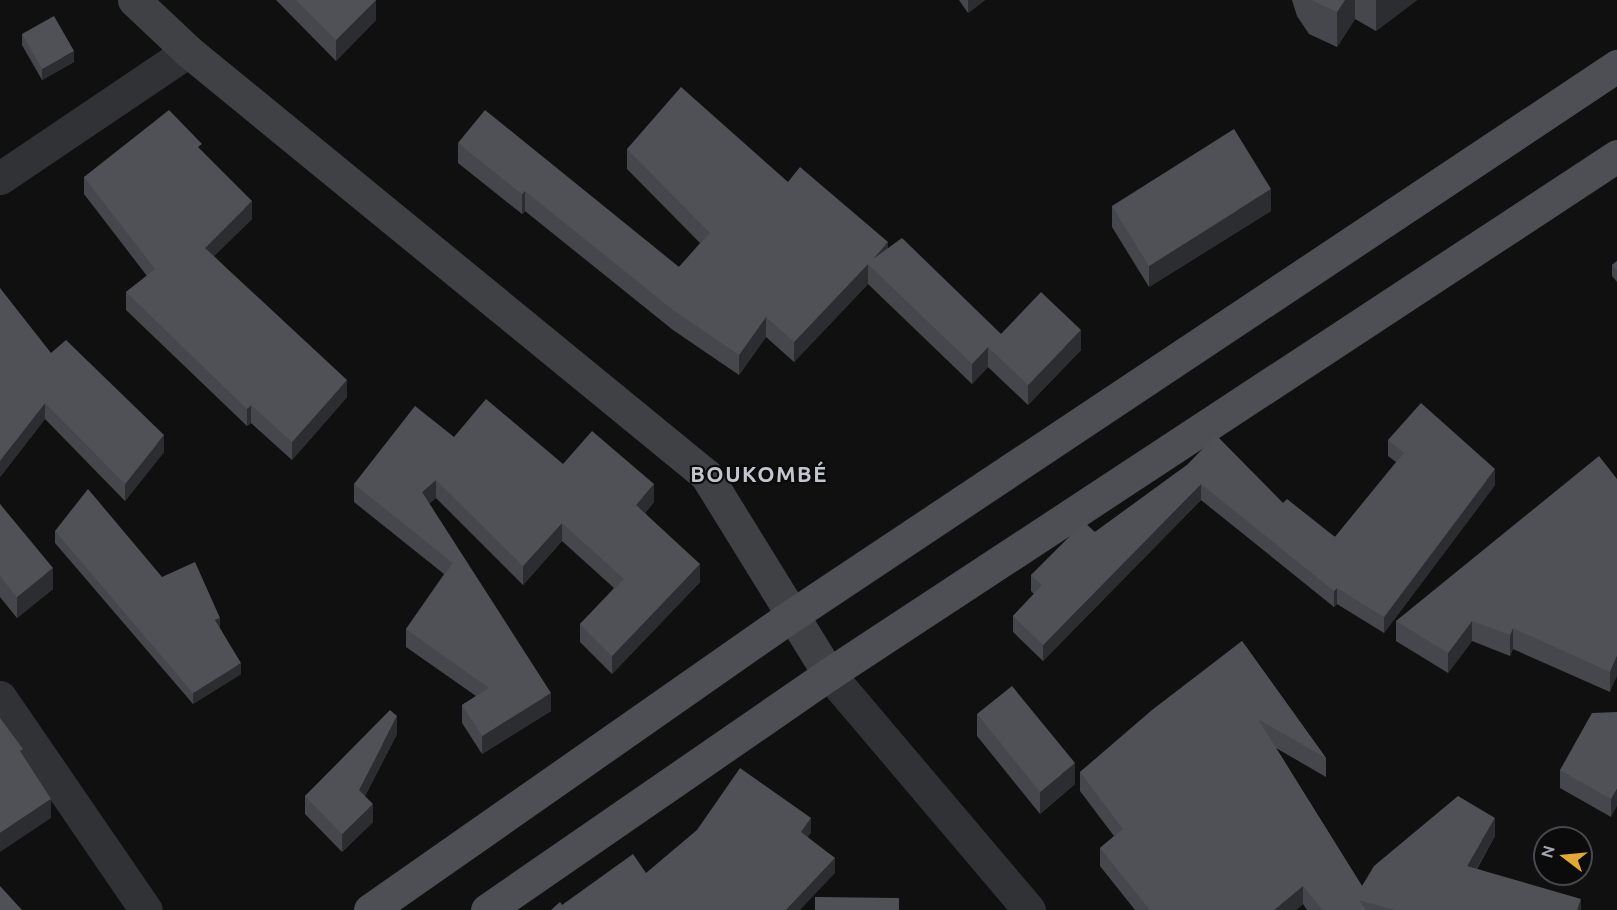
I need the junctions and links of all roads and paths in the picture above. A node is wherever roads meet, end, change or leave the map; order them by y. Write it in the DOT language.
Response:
graph roads {
  1 [pos="134,0"];
  2 [pos="188,51"];
  3 [pos="1617,66"];
  4 [pos="1617,156"];
  5 [pos="0,177"];
  6 [pos="793,615"];
  7 [pos="829,674"];
  8 [pos="0,697"];
  9 [pos="146,910"];
  10 [pos="370,910"];
  11 [pos="487,910"];
  12 [pos="1029,910"];
  1 -- 2 [label="main road"];
  2 -- 5 [label="street"];
  2 -- 6 [label="main road"];
  3 -- 6 [label="main road"];
  4 -- 7 [label="main road"];
  6 -- 7 [label="main road"];
  6 -- 10 [label="main road"];
  7 -- 11 [label="main road"];
  7 -- 12 [label="street"];
  8 -- 9 [label="street"];
}
